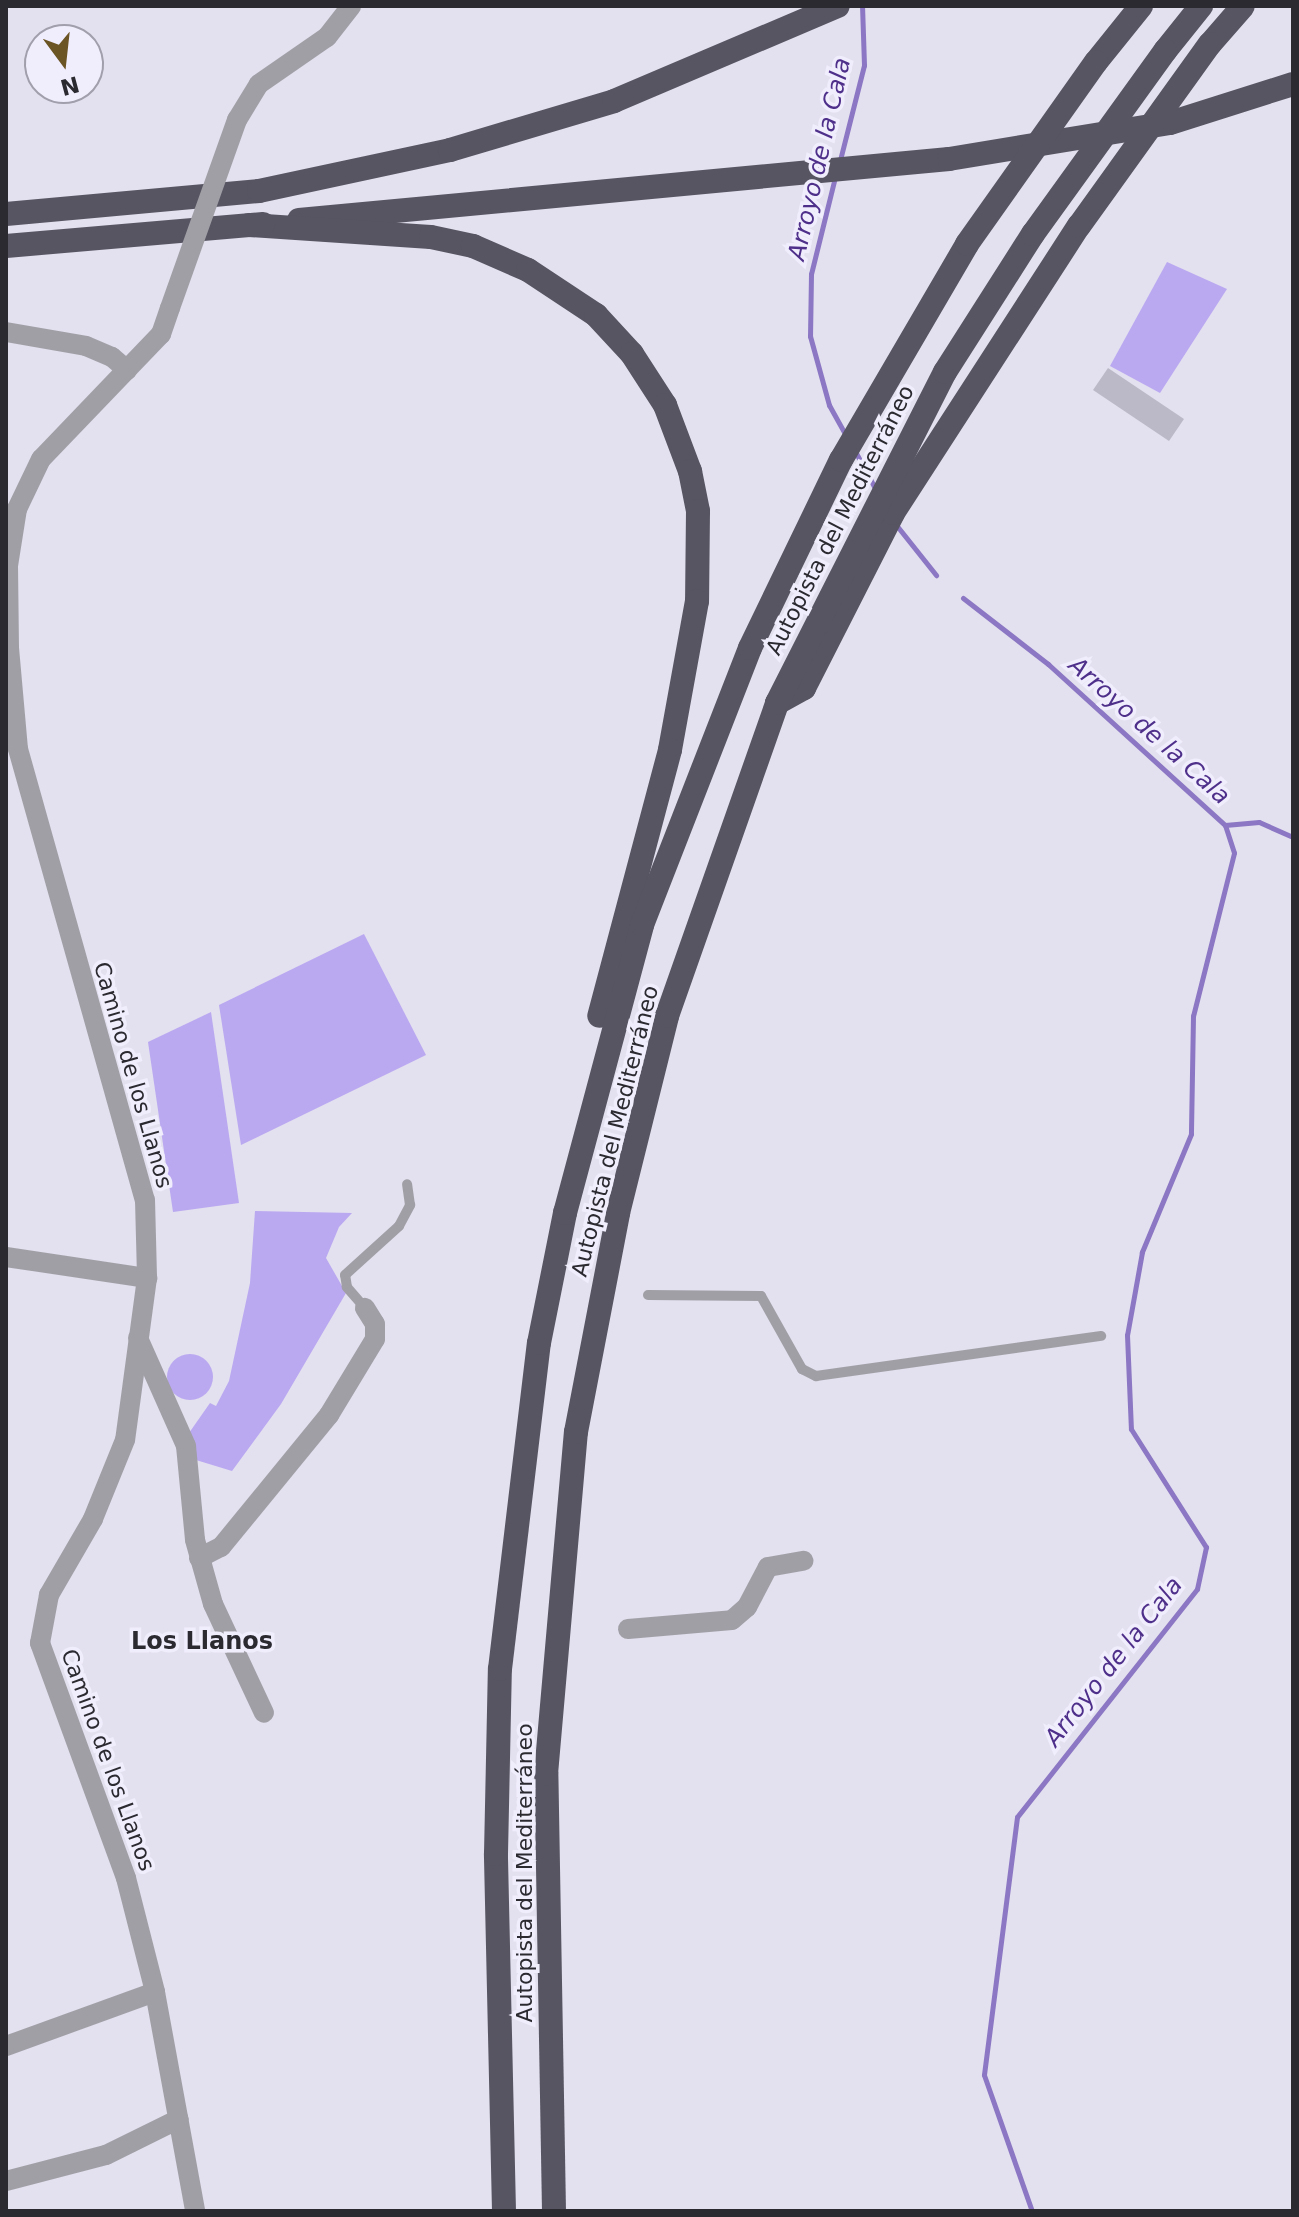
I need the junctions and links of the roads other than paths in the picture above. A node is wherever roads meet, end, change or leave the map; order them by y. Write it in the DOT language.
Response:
graph roads {
  1 [pos="351,6"];
  2 [pos="1141,6"];
  3 [pos="1201,6"];
  4 [pos="1243,6"];
  5 [pos="834,8"];
  6 [pos="1293,84"];
  7 [pos="6,214"];
  8 [pos="249,225"];
  9 [pos="6,246"];
  10 [pos="6,332"];
  11 [pos="127,370"];
  12 [pos="830,612"];
  13 [pos="407,1184"];
  14 [pos="565,1213"];
  15 [pos="6,1257"];
  16 [pos="147,1278"];
  17 [pos="648,1295"];
  18 [pos="365,1308"];
  19 [pos="1101,1336"];
  20 [pos="138,1338"];
  21 [pos="199,1558"];
  22 [pos="803,1561"];
  23 [pos="628,1629"];
  24 [pos="264,1713"];
  25 [pos="155,1992"];
  26 [pos="6,2046"];
  27 [pos="179,2119"];
  28 [pos="6,2181"];
  29 [pos="195,2211"];
  30 [pos="504,2211"];
  31 [pos="554,2211"];
  1 -- 11 [label="street, Camino de los Llanos, bridge"];
  2 -- 14 [label="highway, Autopista del Mediterráneo, bridge"];
  3 -- 12 [label="highway, Autopista del Mediterráneo, bridge"];
  4 -- 12 [label="highway, bridge"];
  5 -- 7 [label="highway"];
  6 -- 8 [label="highway"];
  8 -- 9 [label="highway"];
  8 -- 14 [label="highway"];
  10 -- 11 [label="street"];
  11 -- 16 [label="street, Camino de los Llanos"];
  12 -- 31 [label="highway, Autopista del Mediterráneo"];
  13 -- 18 [label="lane"];
  14 -- 30 [label="highway, Autopista del Mediterráneo"];
  15 -- 16 [label="street"];
  16 -- 20 [label="street, Camino de los Llanos"];
  17 -- 19 [label="lane"];
  18 -- 21 [label="street"];
  20 -- 21 [label="street"];
  20 -- 25 [label="street, Camino de los Llanos"];
  21 -- 24 [label="street"];
  22 -- 23 [label="street"];
  25 -- 26 [label="street"];
  25 -- 27 [label="street, Camino de los Llanos"];
  27 -- 28 [label="street"];
  27 -- 29 [label="street, Camino de los Llanos"];
}
